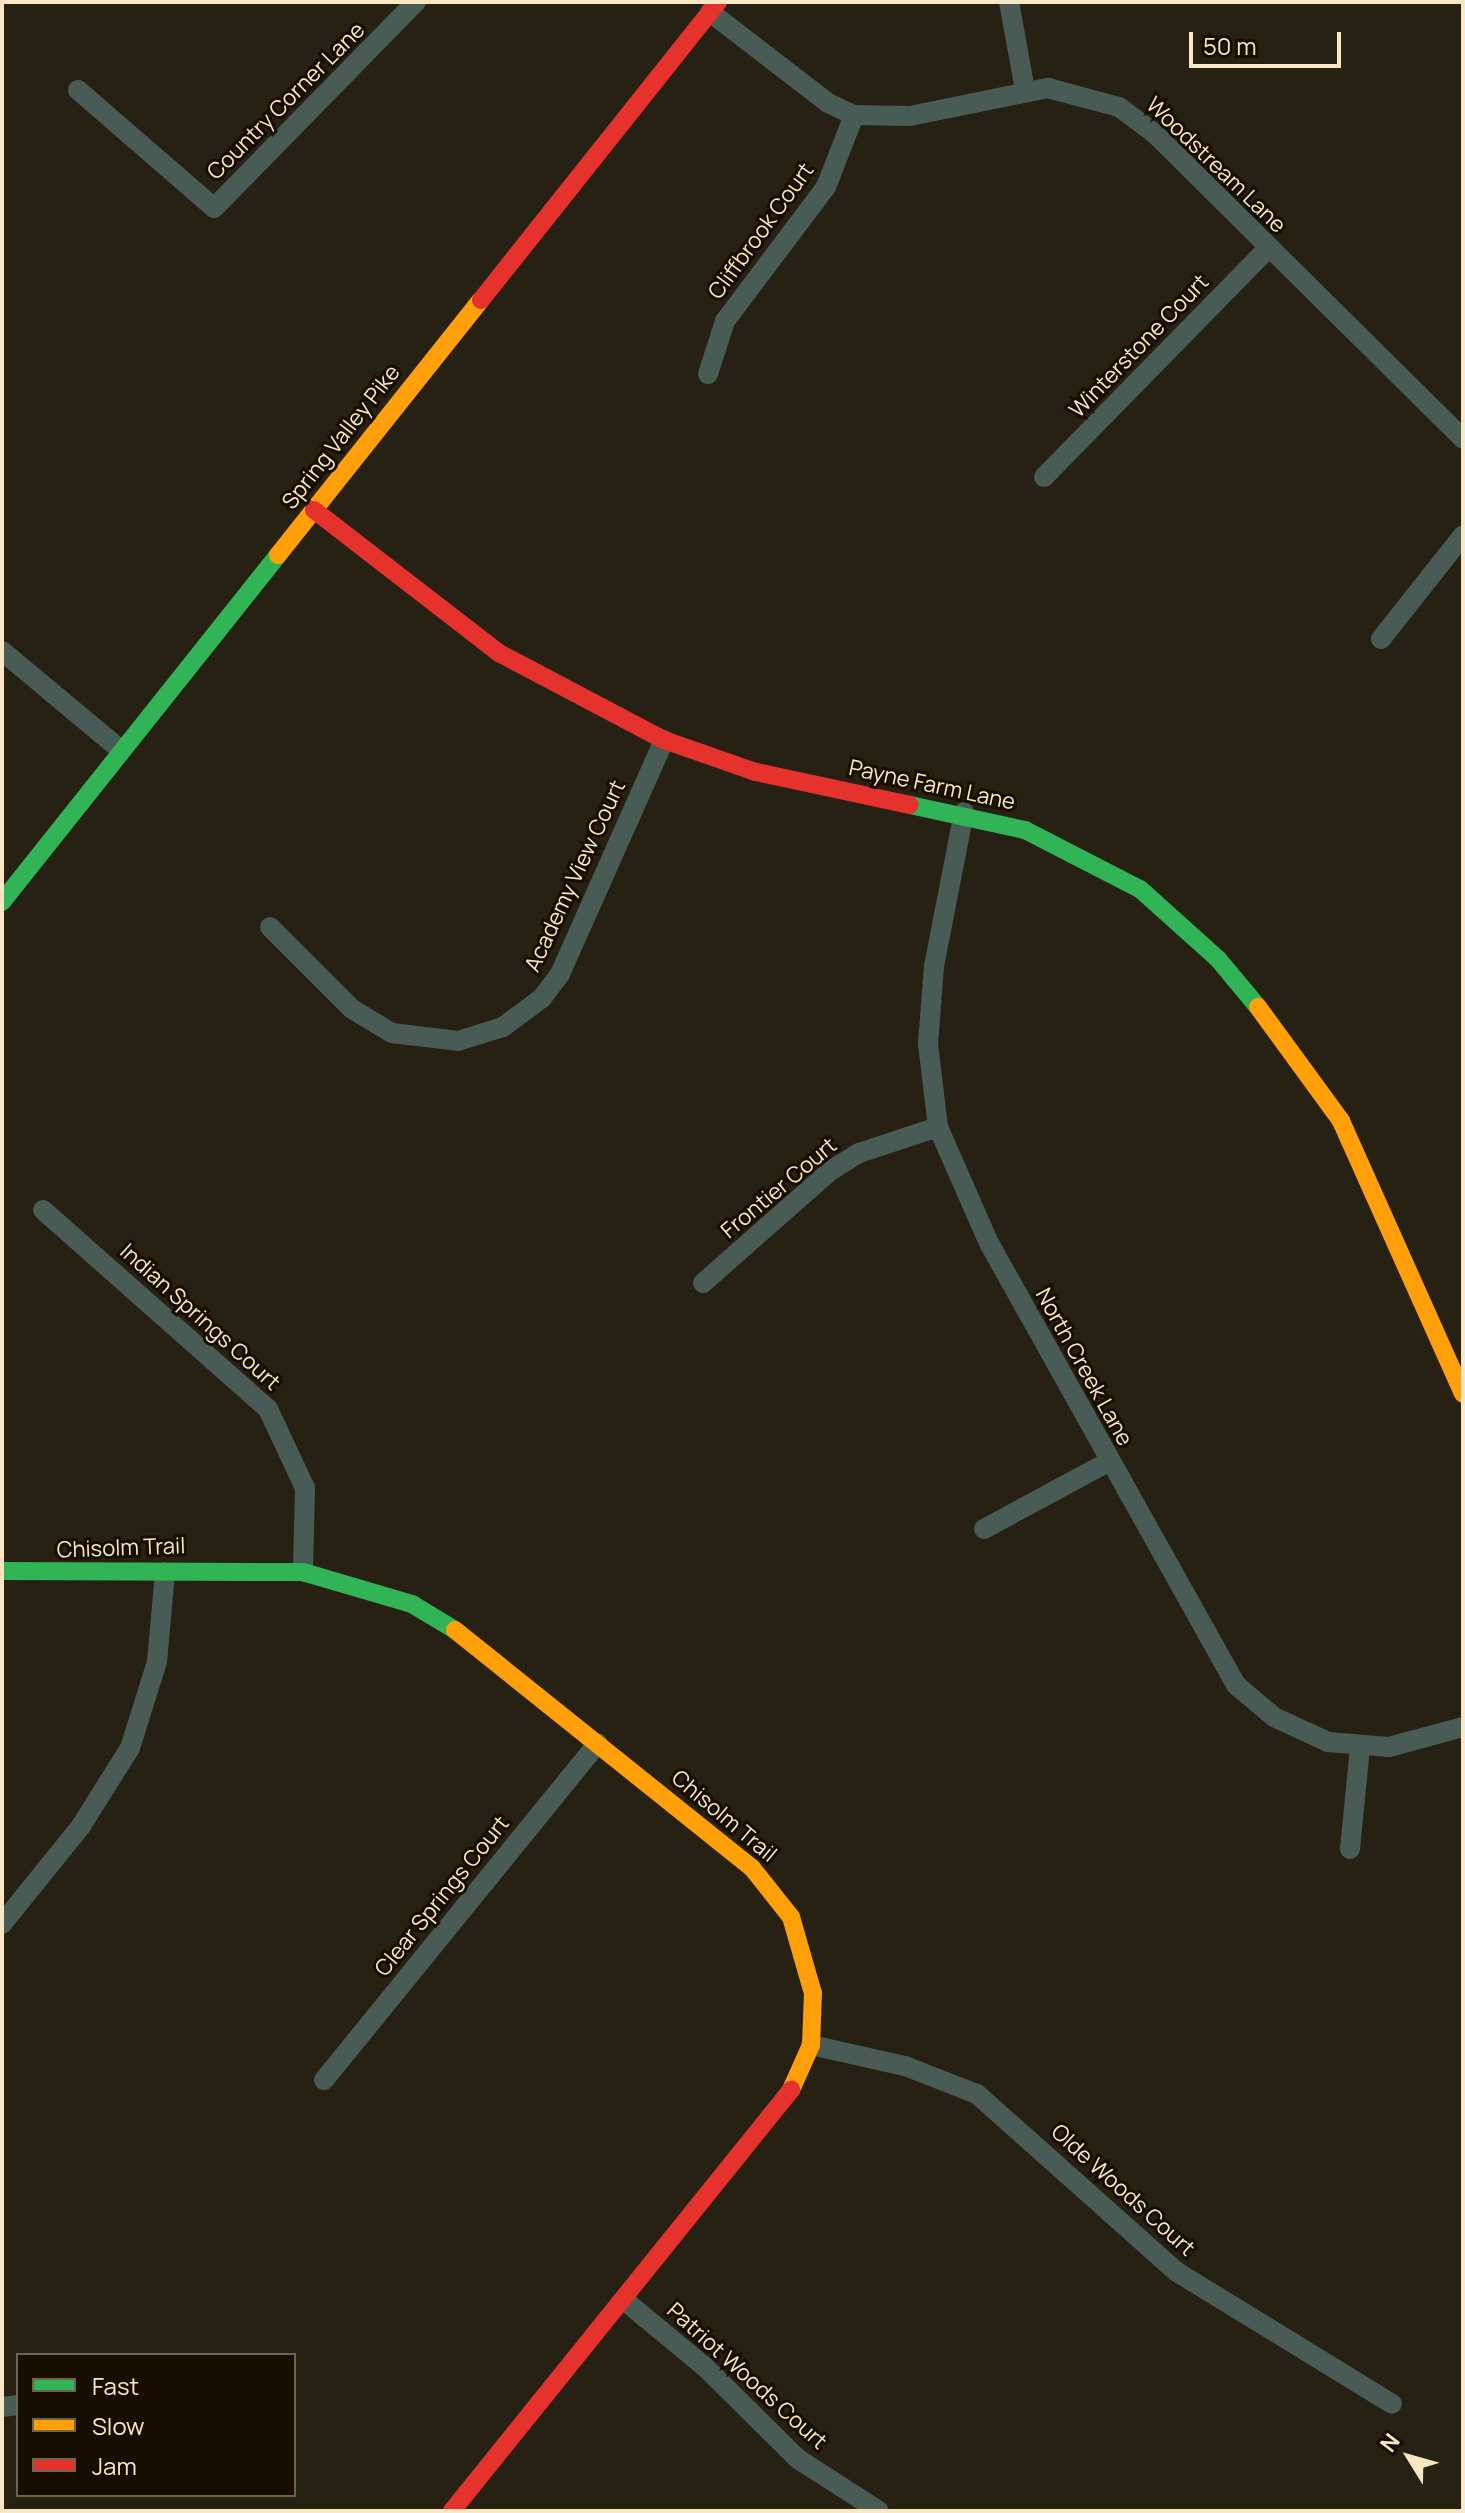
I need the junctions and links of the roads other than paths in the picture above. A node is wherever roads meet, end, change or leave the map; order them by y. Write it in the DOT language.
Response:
graph roads {
  1 [pos="416,2"];
  2 [pos="1009,2"];
  3 [pos="714,7"];
  4 [pos="78,90"];
  5 [pos="1025,90"];
  6 [pos="854,115"];
  7 [pos="1268,248"];
  8 [pos="708,374"];
  9 [pos="1463,439"];
  10 [pos="1044,477"];
  11 [pos="314,510"];
  12 [pos="1463,535"];
  13 [pos="1381,639"];
  14 [pos="2,651"];
  15 [pos="664,740"];
  16 [pos="121,750"];
  17 [pos="964,812"];
  18 [pos="2,902"];
  19 [pos="270,927"];
  20 [pos="938,1127"];
  21 [pos="43,1210"];
  22 [pos="703,1283"];
  23 [pos="1463,1394"];
  24 [pos="1108,1462"];
  25 [pos="984,1529"];
  26 [pos="2,1571"];
  27 [pos="165,1572"];
  28 [pos="303,1572"];
  29 [pos="1463,1727"];
  30 [pos="598,1743"];
  31 [pos="1360,1747"];
  32 [pos="1350,1849"];
  33 [pos="2,1924"];
  34 [pos="811,2045"];
  35 [pos="324,2080"];
  36 [pos="624,2300"];
  37 [pos="1392,2404"];
  38 [pos="452,2511"];
  39 [pos="879,2511"];
  1 -- 4 [label="street, Country Corner Lane"];
  2 -- 5 [label="street"];
  3 -- 6 [label="street, Woodstream Lane"];
  3 -- 11 [label="street, Spring Valley Pike"];
  5 -- 6 [label="street, Woodstream Lane"];
  5 -- 7 [label="street, Woodstream Lane"];
  6 -- 8 [label="street, Cliffbrook Court"];
  7 -- 9 [label="street, Woodstream Lane"];
  7 -- 10 [label="street, Winterstone Court"];
  11 -- 15 [label="street, Payne Farm Lane"];
  11 -- 16 [label="street, Spring Valley Pike"];
  12 -- 13 [label="street"];
  14 -- 16 [label="street"];
  15 -- 17 [label="street, Payne Farm Lane"];
  15 -- 19 [label="street, Academy View Court"];
  16 -- 18 [label="street, Spring Valley Pike"];
  17 -- 20 [label="street, North Creek Lane"];
  17 -- 23 [label="street, Payne Farm Lane"];
  20 -- 22 [label="street, Frontier Court"];
  20 -- 24 [label="street, North Creek Lane"];
  21 -- 28 [label="street, Indian Springs Court"];
  24 -- 25 [label="street"];
  24 -- 31 [label="street, North Creek Lane"];
  26 -- 27 [label="street, Chisolm Trail"];
  27 -- 28 [label="street, Chisolm Trail"];
  27 -- 33 [label="street"];
  28 -- 30 [label="street, Chisolm Trail"];
  29 -- 31 [label="street, North Creek Lane"];
  30 -- 34 [label="street, Chisolm Trail"];
  30 -- 35 [label="street, Clear Springs Court"];
  31 -- 32 [label="street"];
  34 -- 36 [label="street, Chisolm Trail"];
  34 -- 37 [label="street, Olde Woods Court"];
  36 -- 38 [label="street, Chisolm Trail"];
  36 -- 39 [label="street, Patriot Woods Court"];
}
